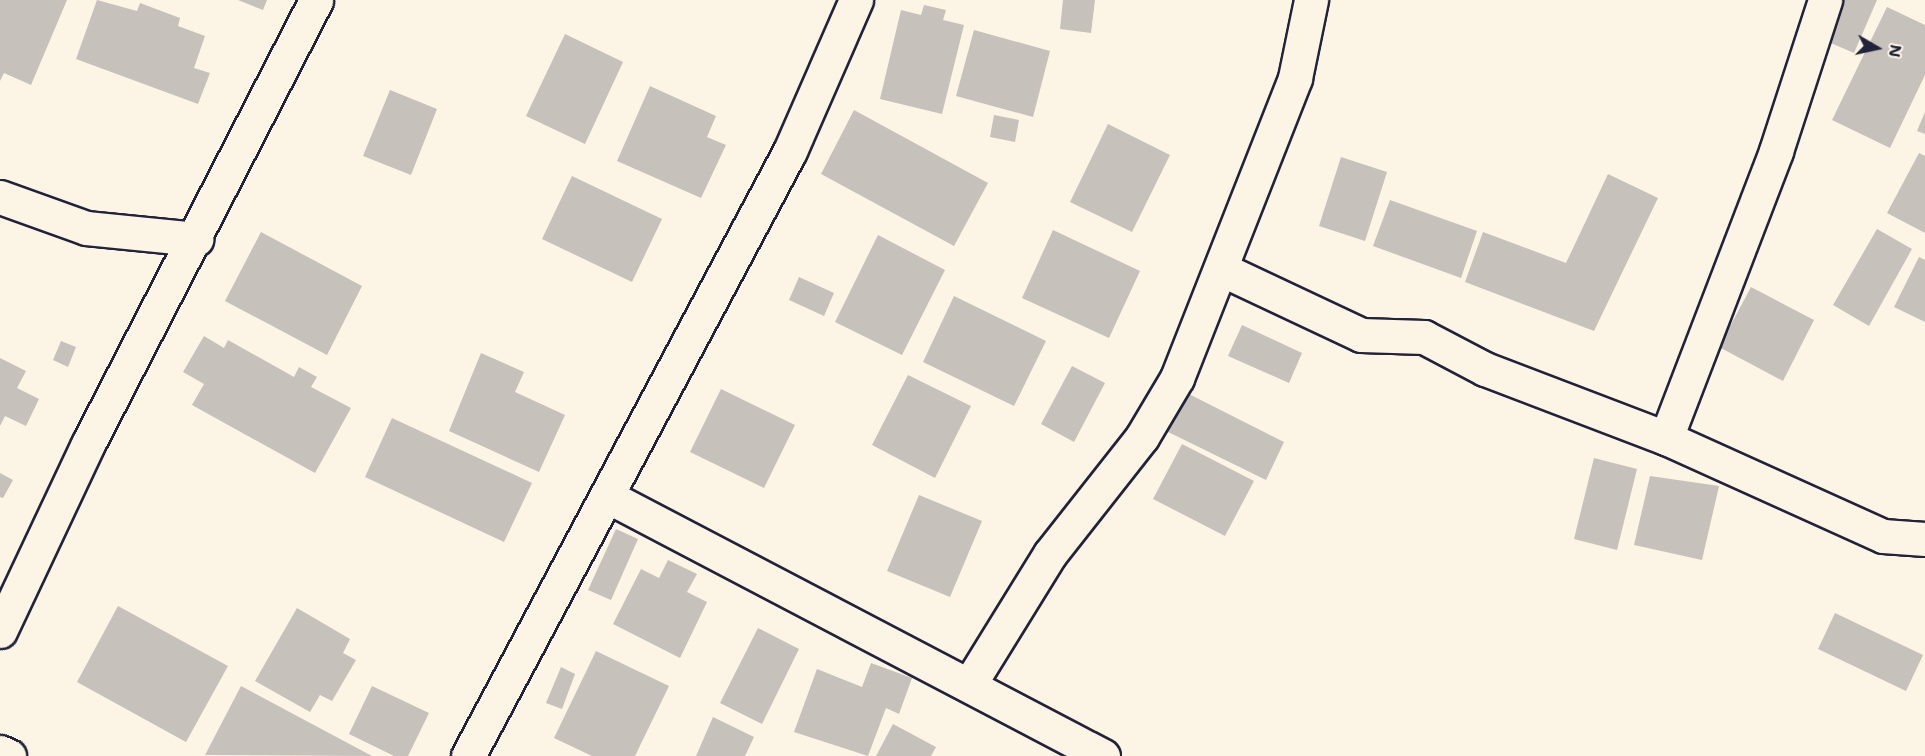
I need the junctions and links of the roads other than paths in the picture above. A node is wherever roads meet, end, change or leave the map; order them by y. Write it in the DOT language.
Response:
graph roads {
  1 [pos="316,0"];
  2 [pos="856,0"];
  3 [pos="1311,0"];
  4 [pos="1825,0"];
  5 [pos="0,197"];
  6 [pos="196,239"];
  7 [pos="1221,269"];
  8 [pos="1665,438"];
  9 [pos="608,496"];
  10 [pos="1925,539"];
  11 [pos="0,631"];
  12 [pos="969,685"];
  13 [pos="0,752"];
  14 [pos="9,756"];
  15 [pos="468,756"];
  16 [pos="1103,756"];
  1 -- 6 [label="street"];
  2 -- 9 [label="street"];
  3 -- 7 [label="street"];
  4 -- 8 [label="street"];
  5 -- 6 [label="street"];
  6 -- 11 [label="street"];
  7 -- 8 [label="street"];
  7 -- 12 [label="street"];
  8 -- 10 [label="street"];
  9 -- 12 [label="street"];
  9 -- 15 [label="street"];
  12 -- 16 [label="street"];
  13 -- 14 [label="street"];
}
